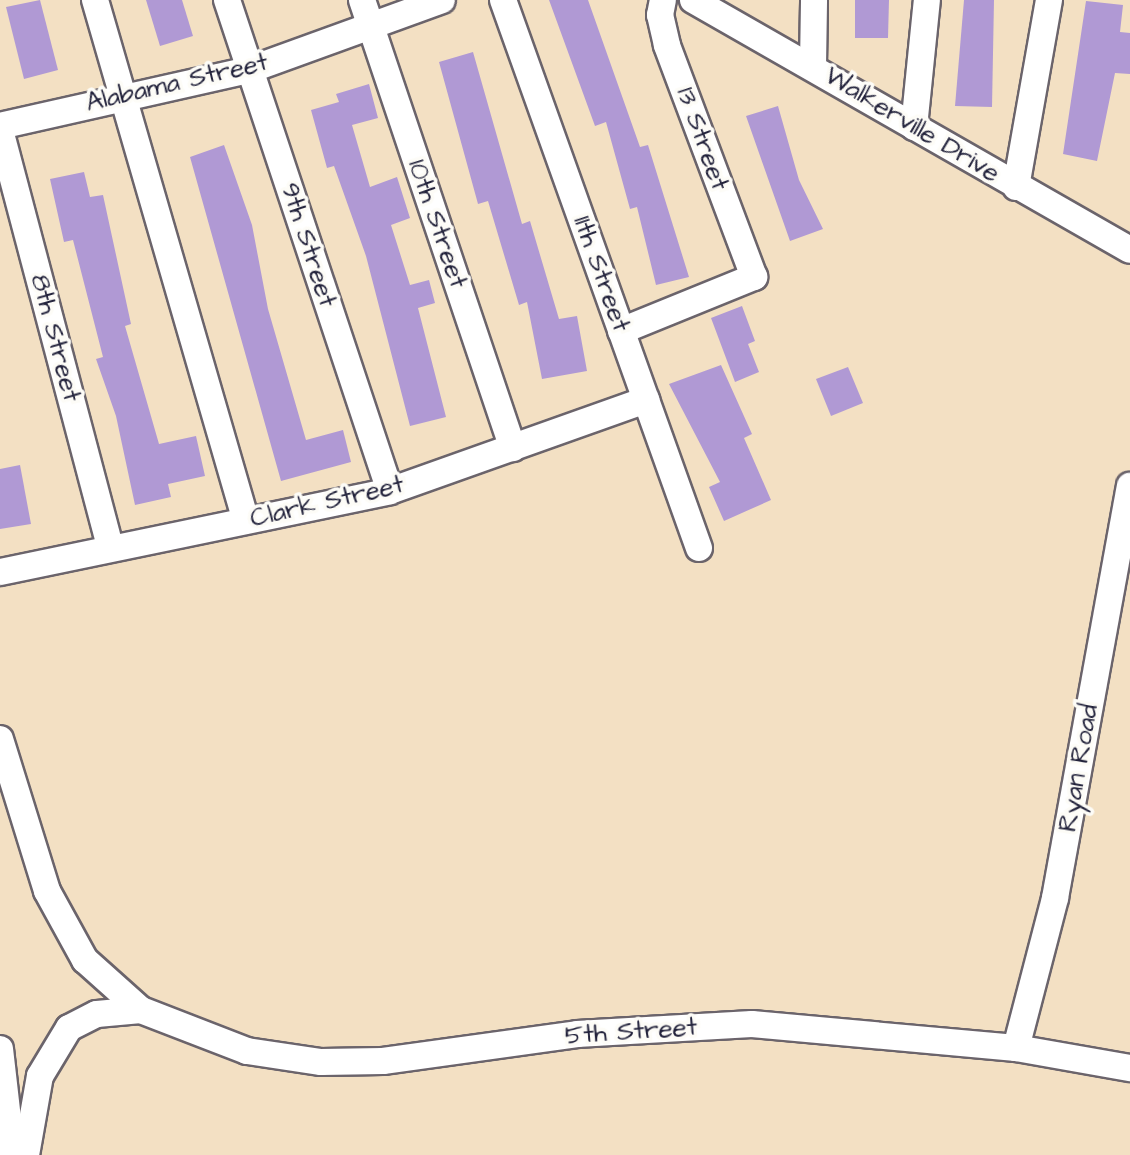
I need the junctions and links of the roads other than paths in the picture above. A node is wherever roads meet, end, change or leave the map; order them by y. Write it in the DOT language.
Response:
graph roads {
  1 [pos="95,0"];
  2 [pos="227,0"];
  3 [pos="362,0"];
  4 [pos="442,0"];
  5 [pos="503,0"];
  6 [pos="663,0"];
  7 [pos="693,0"];
  8 [pos="814,0"];
  9 [pos="927,0"];
  10 [pos="1049,0"];
  11 [pos="371,26"];
  12 [pos="813,66"];
  13 [pos="249,70"];
  14 [pos="121,95"];
  15 [pos="914,127"];
  16 [pos="0,128"];
  17 [pos="1016,187"];
  18 [pos="1130,250"];
  19 [pos="621,331"];
  20 [pos="646,400"];
  21 [pos="513,448"];
  22 [pos="1130,486"];
  23 [pos="390,491"];
  24 [pos="246,521"];
  25 [pos="110,547"];
  26 [pos="699,548"];
  27 [pos="0,572"];
  28 [pos="0,739"];
  29 [pos="141,1010"];
  30 [pos="1016,1048"];
  31 [pos="0,1049"];
  32 [pos="1130,1068"];
  33 [pos="12,1155"];
  34 [pos="26,1155"];
  1 -- 14 [label="street"];
  2 -- 13 [label="street, 9th Street"];
  3 -- 11 [label="street, 10th Street"];
  4 -- 11 [label="street, Alabama Street"];
  5 -- 19 [label="street, 11th Street"];
  6 -- 19 [label="street, 13 Street"];
  7 -- 12 [label="street, Walkerville Drive"];
  8 -- 12 [label="street"];
  9 -- 15 [label="street"];
  10 -- 17 [label="street"];
  11 -- 13 [label="street, Alabama Street"];
  11 -- 21 [label="street, 10th Street"];
  12 -- 15 [label="street, Walkerville Drive"];
  13 -- 14 [label="street, Alabama Street"];
  13 -- 23 [label="street, 9th Street"];
  14 -- 16 [label="street, Alabama Street"];
  14 -- 24 [label="street"];
  15 -- 17 [label="street, Walkerville Drive"];
  16 -- 25 [label="street, 8th Street"];
  17 -- 18 [label="street, Walkerville Drive"];
  19 -- 20 [label="street, 11th Street"];
  20 -- 21 [label="street, Clark Street"];
  20 -- 26 [label="street, 11th Street"];
  21 -- 23 [label="street, Clark Street"];
  22 -- 30 [label="street, Ryan Road"];
  23 -- 24 [label="street, Clark Street"];
  24 -- 25 [label="street, Clark Street"];
  25 -- 27 [label="street, Clark Street"];
  28 -- 29 [label="street, 5th Street"];
  29 -- 30 [label="street, 5th Street"];
  29 -- 34 [label="street, 5th Street"];
  30 -- 32 [label="street, 5th Street"];
  31 -- 33 [label="street"];
}
